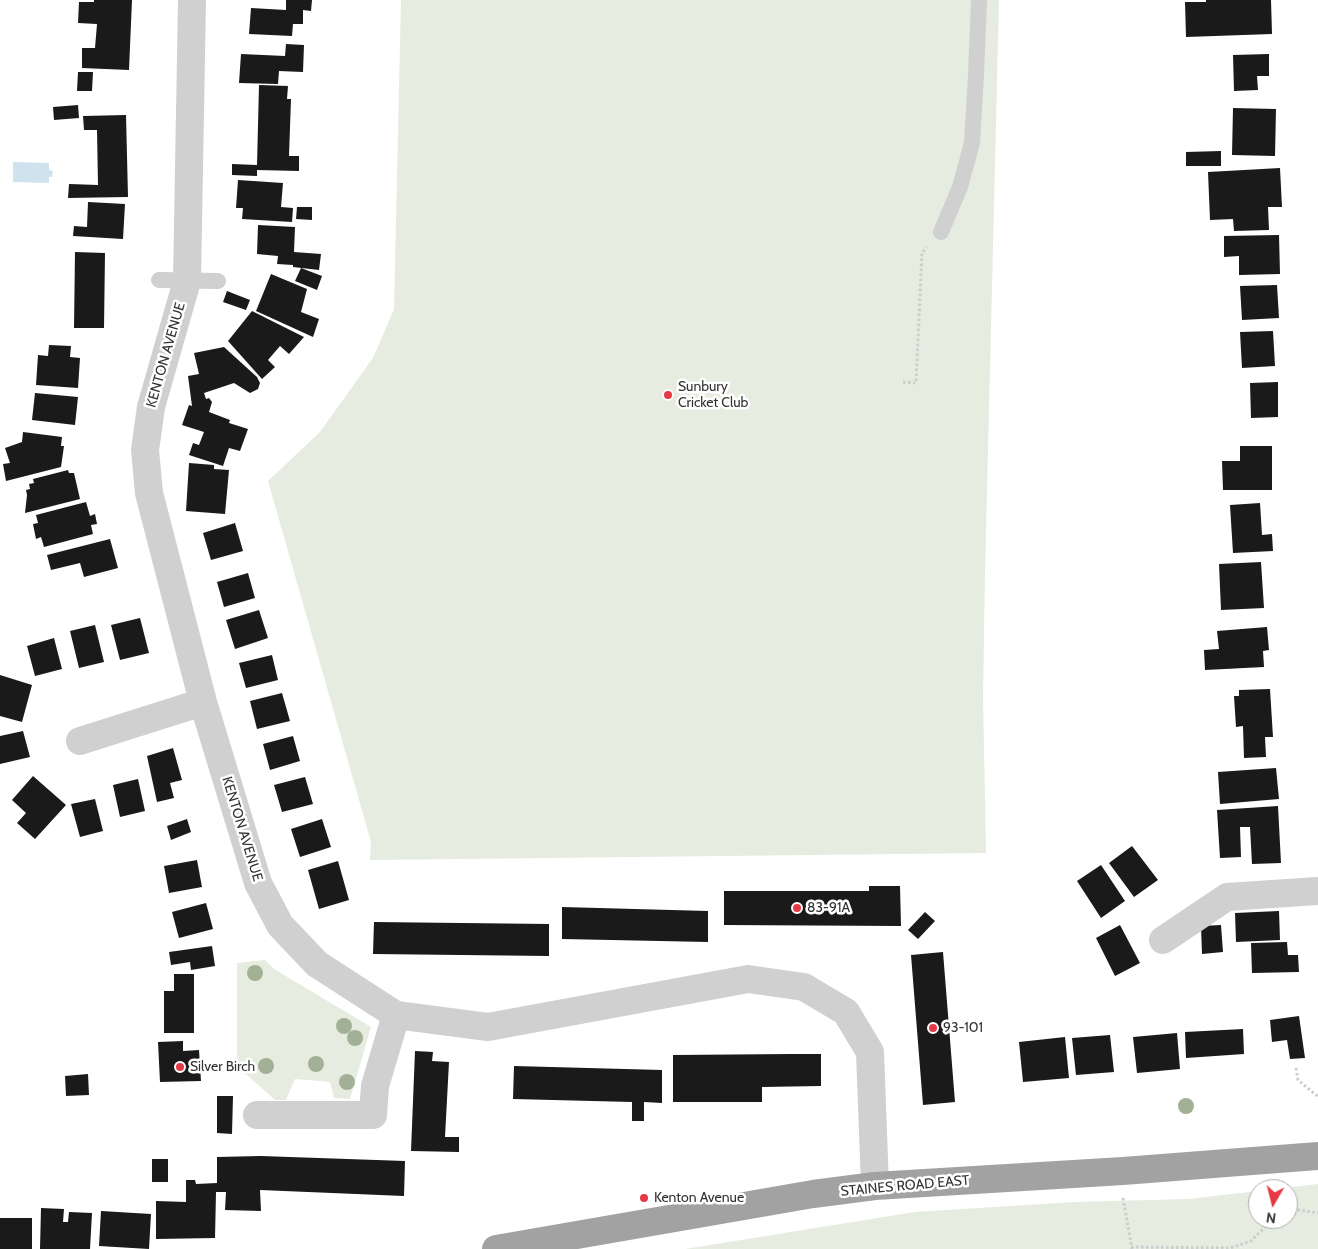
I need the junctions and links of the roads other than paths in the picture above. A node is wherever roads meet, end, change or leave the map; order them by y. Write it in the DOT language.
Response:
graph roads {
  1 [pos="192,0"];
  2 [pos="979,0"];
  3 [pos="941,232"];
  4 [pos="159,280"];
  5 [pos="187,281"];
  6 [pos="218,281"];
  7 [pos="203,702"];
  8 [pos="80,741"];
  9 [pos="1318,891"];
  10 [pos="1163,940"];
  11 [pos="396,1015"];
  12 [pos="257,1115"];
  13 [pos="1318,1156"];
  14 [pos="875,1186"];
  15 [pos="496,1249"];
  1 -- 5 [label="street, KENTON AVENUE"];
  2 -- 3 [label="lane"];
  4 -- 5 [label="lane"];
  5 -- 6 [label="lane"];
  5 -- 7 [label="street, KENTON AVENUE"];
  7 -- 8 [label="street"];
  7 -- 11 [label="street, KENTON AVENUE"];
  9 -- 10 [label="street"];
  11 -- 12 [label="street"];
  11 -- 14 [label="street, KENTON AVENUE"];
  13 -- 14 [label="highway, STAINES ROAD EAST"];
  14 -- 15 [label="highway, STAINES ROAD EAST"];
}
